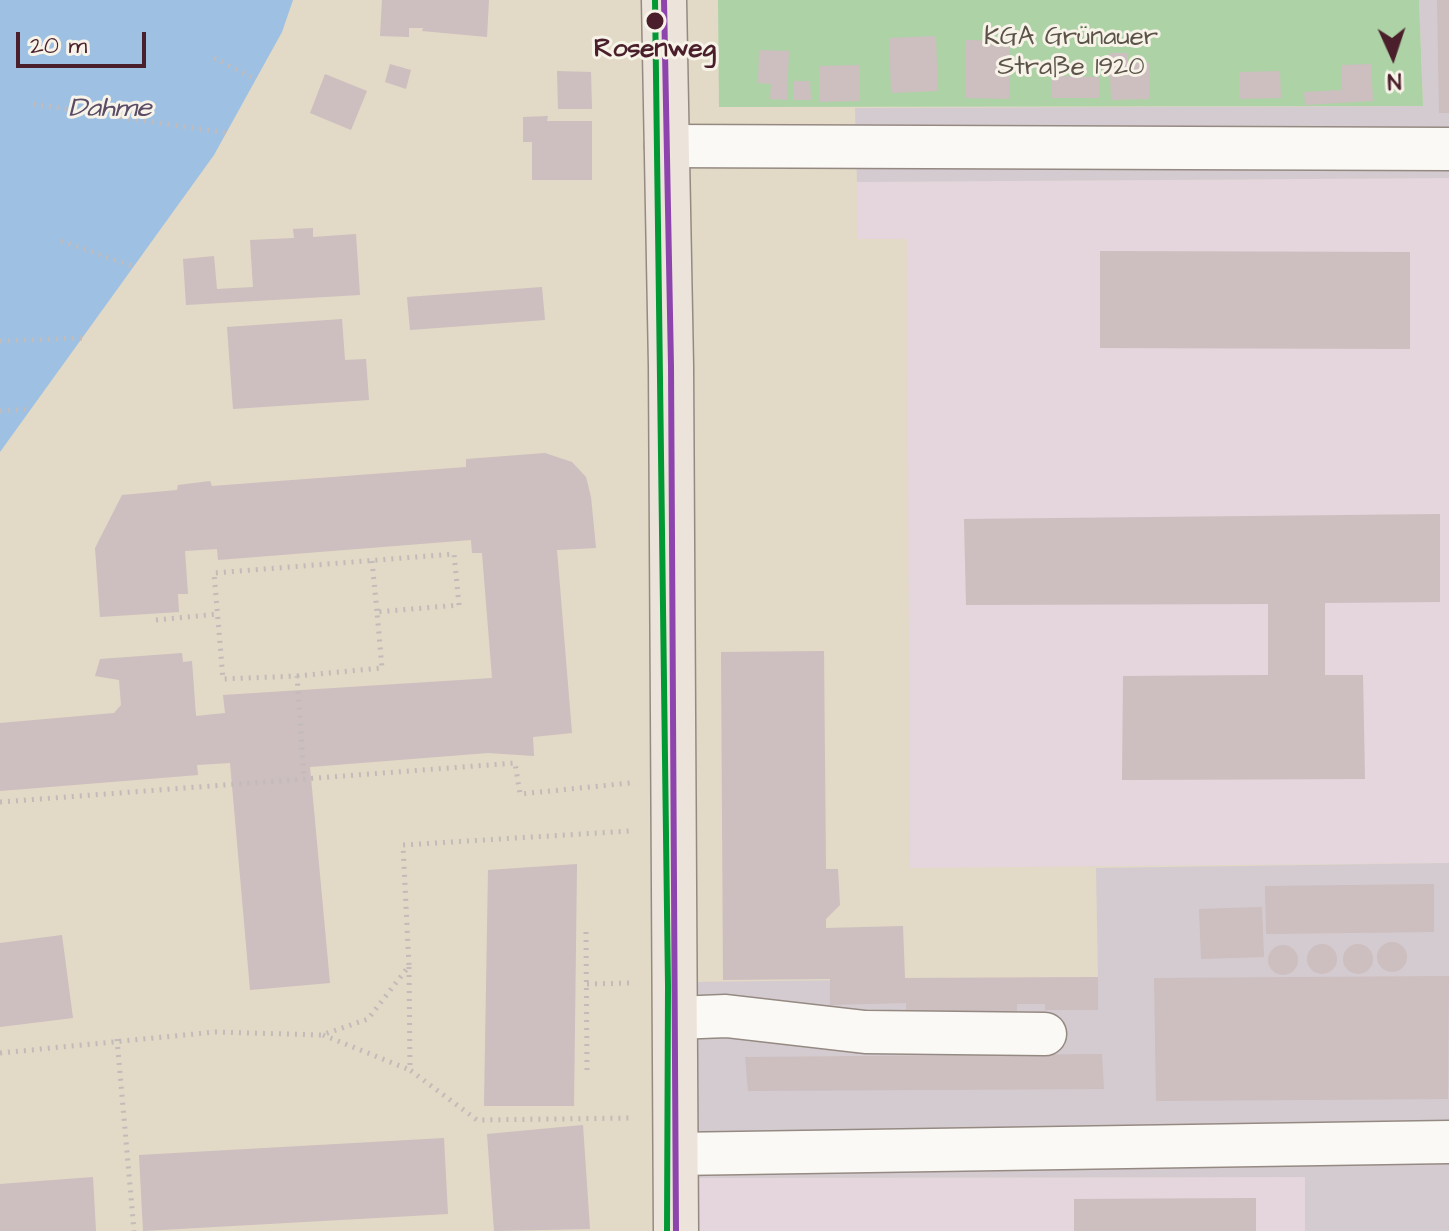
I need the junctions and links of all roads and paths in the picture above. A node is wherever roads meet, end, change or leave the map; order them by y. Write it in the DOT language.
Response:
graph roads {
  1 [pos="664,0"];
  2 [pos="214,58"];
  3 [pos="255,79"];
  4 [pos="33,104"];
  5 [pos="226,133"];
  6 [pos="666,146"];
  7 [pos="1449,149"];
  8 [pos="61,241"];
  9 [pos="132,266"];
  10 [pos="82,338"];
  11 [pos="0,341"];
  12 [pos="31,409"];
  13 [pos="0,411"];
  14 [pos="372,561"];
  15 [pos="377,612"];
  16 [pos="218,614"];
  17 [pos="156,620"];
  18 [pos="297,676"];
  19 [pos="304,777"];
  20 [pos="640,782"];
  21 [pos="0,802"];
  22 [pos="640,830"];
  23 [pos="586,932"];
  24 [pos="409,966"];
  25 [pos="630,983"];
  26 [pos="587,984"];
  27 [pos="675,1018"];
  28 [pos="1045,1034"];
  29 [pos="322,1035"];
  30 [pos="117,1039"];
  31 [pos="0,1053"];
  32 [pos="410,1070"];
  33 [pos="587,1071"];
  34 [pos="623,1118"];
  35 [pos="1449,1142"];
  36 [pos="675,1154"];
  37 [pos="134,1231"];
  38 [pos="676,1231"];
  1 -- 6 [label="main road"];
  2 -- 3 [label="path"];
  4 -- 5 [label="path"];
  6 -- 7 [label="lane"];
  6 -- 27 [label="main road"];
  8 -- 9 [label="path"];
  10 -- 11 [label="path"];
  12 -- 13 [label="path"];
  14 -- 15 [label="path"];
  14 -- 15 [label="path"];
  14 -- 16 [label="path"];
  15 -- 18 [label="path"];
  16 -- 17 [label="path"];
  16 -- 18 [label="path"];
  18 -- 19 [label="path"];
  19 -- 20 [label="path"];
  19 -- 21 [label="path"];
  22 -- 24 [label="path"];
  23 -- 26 [label="path"];
  24 -- 29 [label="path"];
  24 -- 32 [label="path"];
  25 -- 26 [label="path"];
  26 -- 33 [label="path"];
  27 -- 28 [label="lane"];
  27 -- 36 [label="main road"];
  29 -- 30 [label="path"];
  29 -- 32 [label="path"];
  30 -- 31 [label="path"];
  30 -- 37 [label="path"];
  32 -- 34 [label="path"];
  35 -- 36 [label="lane"];
  36 -- 38 [label="main road"];
}
